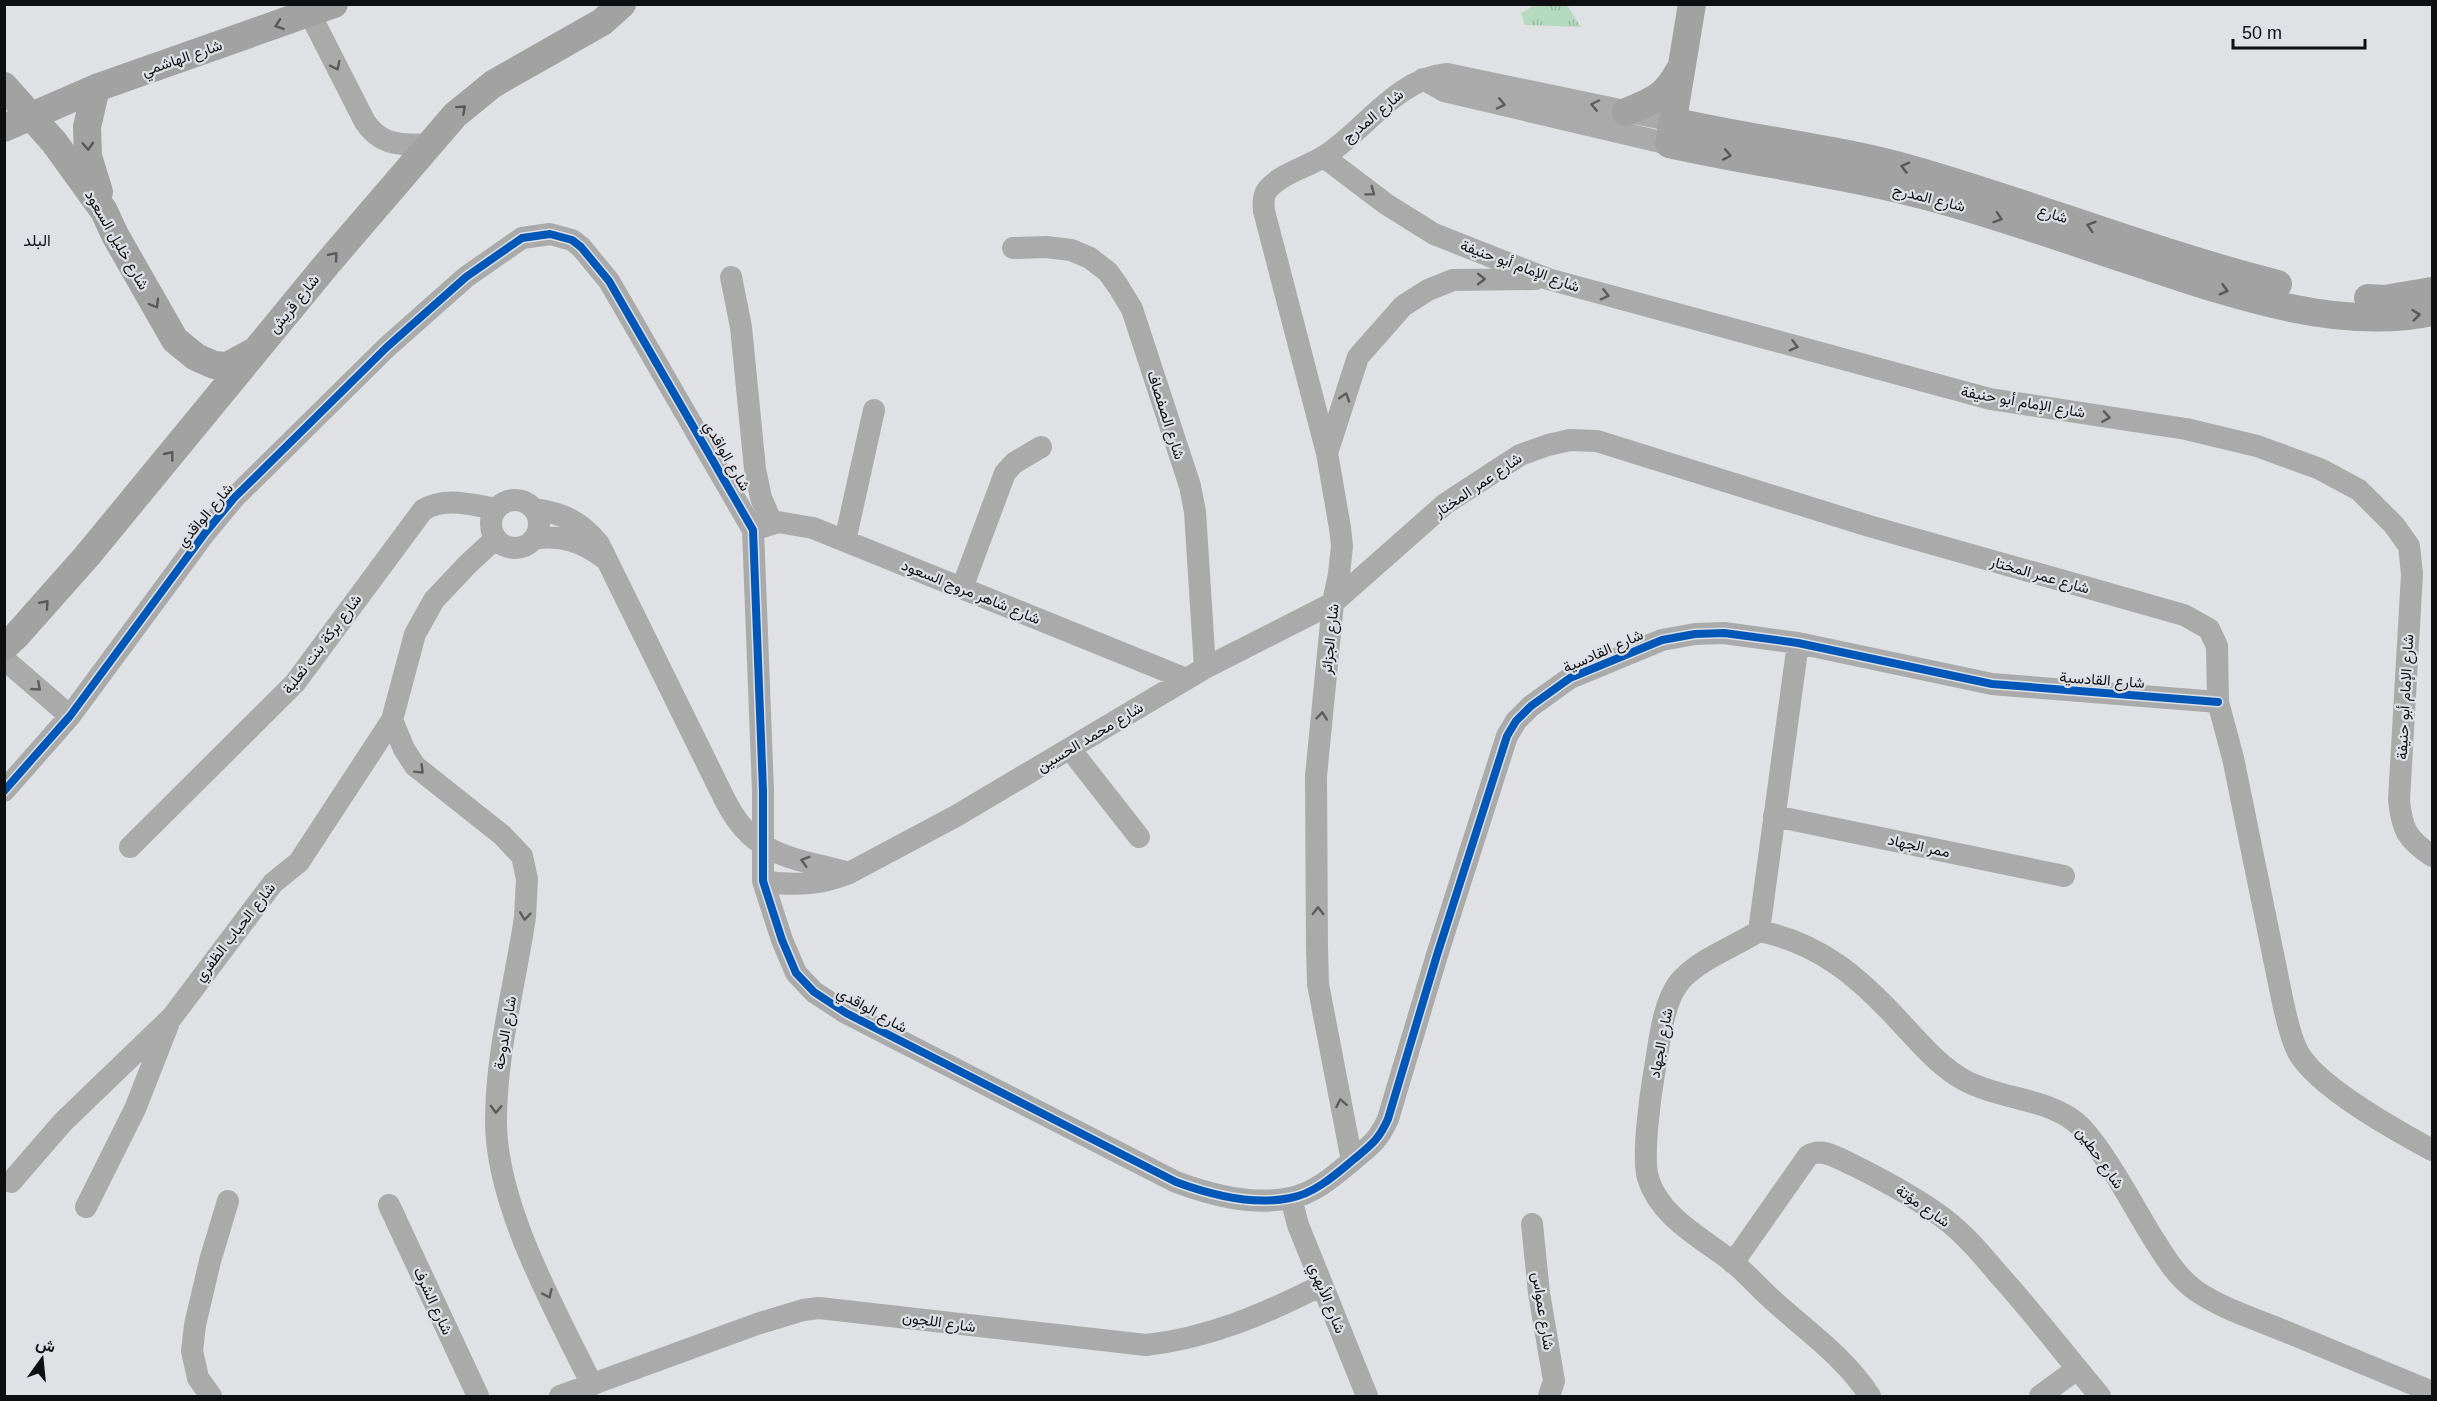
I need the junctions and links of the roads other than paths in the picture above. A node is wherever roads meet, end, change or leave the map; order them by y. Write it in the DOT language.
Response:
graph roads {
  1 [pos="622,4"];
  2 [pos="1692,4"];
  3 [pos="1706,4"];
  4 [pos="322,9"];
  5 [pos="1681,66"];
  6 [pos="1423,79"];
  7 [pos="4,86"];
  8 [pos="96,88"];
  9 [pos="1626,112"];
  10 [pos="31,116"];
  11 [pos="4,128"];
  12 [pos="1679,134"];
  13 [pos="429,145"];
  14 [pos="1324,157"];
  15 [pos="104,211"];
  16 [pos="1013,248"];
  17 [pos="731,278"];
  18 [pos="1548,279"];
  19 [pos="2433,291"];
  20 [pos="2385,309"];
  21 [pos="2433,312"];
  22 [pos="256,351"];
  23 [pos="873,410"];
  24 [pos="1041,447"];
  25 [pos="1327,453"];
  26 [pos="496,509"];
  27 [pos="534,509"];
  28 [pos="762,526"];
  29 [pos="495,539"];
  30 [pos="534,539"];
  31 [pos="845,541"];
  32 [pos="608,560"];
  33 [pos="962,588"];
  34 [pos="1334,603"];
  35 [pos="7,644"];
  36 [pos="1798,644"];
  37 [pos="1196,673"];
  38 [pos="2218,702"];
  39 [pos="70,716"];
  40 [pos="392,720"];
  41 [pos="1070,749"];
  42 [pos="4,791"];
  43 [pos="763,791"];
  44 [pos="725,800"];
  45 [pos="1774,816"];
  46 [pos="1139,837"];
  47 [pos="130,847"];
  48 [pos="762,847"];
  49 [pos="2433,856"];
  50 [pos="849,873"];
  51 [pos="2064,876"];
  52 [pos="763,881"];
  53 [pos="1759,931"];
  54 [pos="172,1017"];
  55 [pos="2433,1150"];
  56 [pos="1352,1161"];
  57 [pos="11,1182"];
  58 [pos="1291,1198"];
  59 [pos="228,1201"];
  60 [pos="389,1205"];
  61 [pos="86,1207"];
  62 [pos="1532,1224"];
  63 [pos="1733,1263"];
  64 [pos="1322,1285"];
  65 [pos="2077,1369"];
  66 [pos="592,1385"];
  67 [pos="2433,1392"];
  68 [pos="211,1396"];
  69 [pos="478,1396"];
  70 [pos="560,1396"];
  71 [pos="1367,1396"];
  72 [pos="1549,1396"];
  73 [pos="1869,1396"];
  74 [pos="2040,1396"];
  75 [pos="2100,1396"];
  13 -- 1 [label="main road, شارع قريش, one-way"];
  2 -- 5 [label="main road"];
  3 -- 12 [label="main road"];
  4 -- 8 [label="main road, شارع الهاشمي, one-way"];
  4 -- 13 [label="street, one-way"];
  5 -- 9 [label="main road"];
  5 -- 12 [label="main road"];
  9 -- 6 [label="street, شارع المدرج, one-way"];
  6 -- 12 [label="street, شارع المدرج, one-way"];
  6 -- 14 [label="street, شارع المدرج"];
  7 -- 10 [label="main road, شارع خليل السعود"];
  8 -- 10 [label="main road, شارع الهاشمي"];
  8 -- 15 [label="main road, one-way"];
  9 -- 12 [label="street, شارع المدرج"];
  10 -- 11 [label="main road, شارع الهاشمي"];
  10 -- 15 [label="main road, شارع خليل السعود"];
  12 -- 20 [label="main road, شارع المدرج"];
  22 -- 13 [label="main road, شارع قريش, one-way"];
  14 -- 18 [label="street, شارع الإمام أبو حنيفة, one-way"];
  14 -- 25 [label="street, شارع الجزائر"];
  15 -- 22 [label="main road, شارع خليل السعود, one-way"];
  16 -- 37 [label="street, شارع الصفصاف"];
  17 -- 28 [label="street"];
  25 -- 18 [label="street, one-way"];
  18 -- 49 [label="street, شارع الإمام أبو حنيفة, one-way"];
  19 -- 20 [label="main road"];
  20 -- 21 [label="main road, شارع المدرج, one-way"];
  35 -- 22 [label="main road, شارع قريش, one-way"];
  23 -- 31 [label="street"];
  24 -- 33 [label="street"];
  25 -- 34 [label="street, شارع الجزائر"];
  26 -- 27 [label="street"];
  26 -- 29 [label="street"];
  26 -- 47 [label="street, شارع بركة بنت ثعلبة"];
  27 -- 30 [label="street"];
  27 -- 32 [label="street"];
  28 -- 31 [label="street, شارع شاهر مروح السعود"];
  28 -- 39 [label="street, شارع الواقدي"];
  28 -- 43 [label="street, شارع الواقدي"];
  29 -- 30 [label="street"];
  29 -- 40 [label="street, شارع الحباب الظفري"];
  30 -- 32 [label="street"];
  31 -- 33 [label="street, شارع شاهر مروح السعود"];
  32 -- 44 [label="street"];
  33 -- 37 [label="street, شارع شاهر مروح السعود"];
  34 -- 37 [label="street, شارع محمد الحسين"];
  34 -- 38 [label="street, شارع عمر المختار"];
  56 -- 34 [label="street, شارع الجزائر, one-way"];
  35 -- 39 [label="street, one-way"];
  36 -- 38 [label="street, شارع القادسية"];
  36 -- 45 [label="street"];
  36 -- 56 [label="street, شارع القادسية"];
  37 -- 41 [label="street, شارع محمد الحسين"];
  38 -- 55 [label="street, شارع عمر المختار"];
  39 -- 42 [label="street, شارع الواقدي"];
  40 -- 54 [label="street, شارع الحباب الظفري"];
  40 -- 66 [label="street, شارع الدوحة, one-way"];
  41 -- 46 [label="street"];
  41 -- 50 [label="street, شارع محمد الحسين"];
  43 -- 44 [label="street"];
  43 -- 48 [label="street, شارع الواقدي"];
  44 -- 48 [label="street"];
  45 -- 51 [label="street, ممر الجهاد"];
  45 -- 53 [label="street"];
  50 -- 48 [label="street, one-way"];
  48 -- 52 [label="street, شارع الواقدي"];
  50 -- 52 [label="street, شارع محمد الحسين"];
  52 -- 58 [label="street, شارع الواقدي"];
  53 -- 63 [label="street, شارع الجهاد"];
  53 -- 67 [label="street, شارع حطين"];
  54 -- 57 [label="street, شارع الحباب الظفري"];
  54 -- 61 [label="street"];
  56 -- 58 [label="street, شارع القادسية"];
  58 -- 64 [label="street, شارع الأبهري"];
  59 -- 68 [label="street"];
  60 -- 69 [label="street, شارع الشرف"];
  62 -- 72 [label="street, شارع عمواس"];
  63 -- 65 [label="street, شارع مؤتة"];
  63 -- 73 [label="street, شارع الجهاد"];
  64 -- 66 [label="street, شارع اللجون"];
  64 -- 71 [label="street, شارع الأبهري"];
  65 -- 74 [label="street"];
  65 -- 75 [label="street, شارع مؤتة"];
  66 -- 70 [label="street, شارع اللجون"];
}
